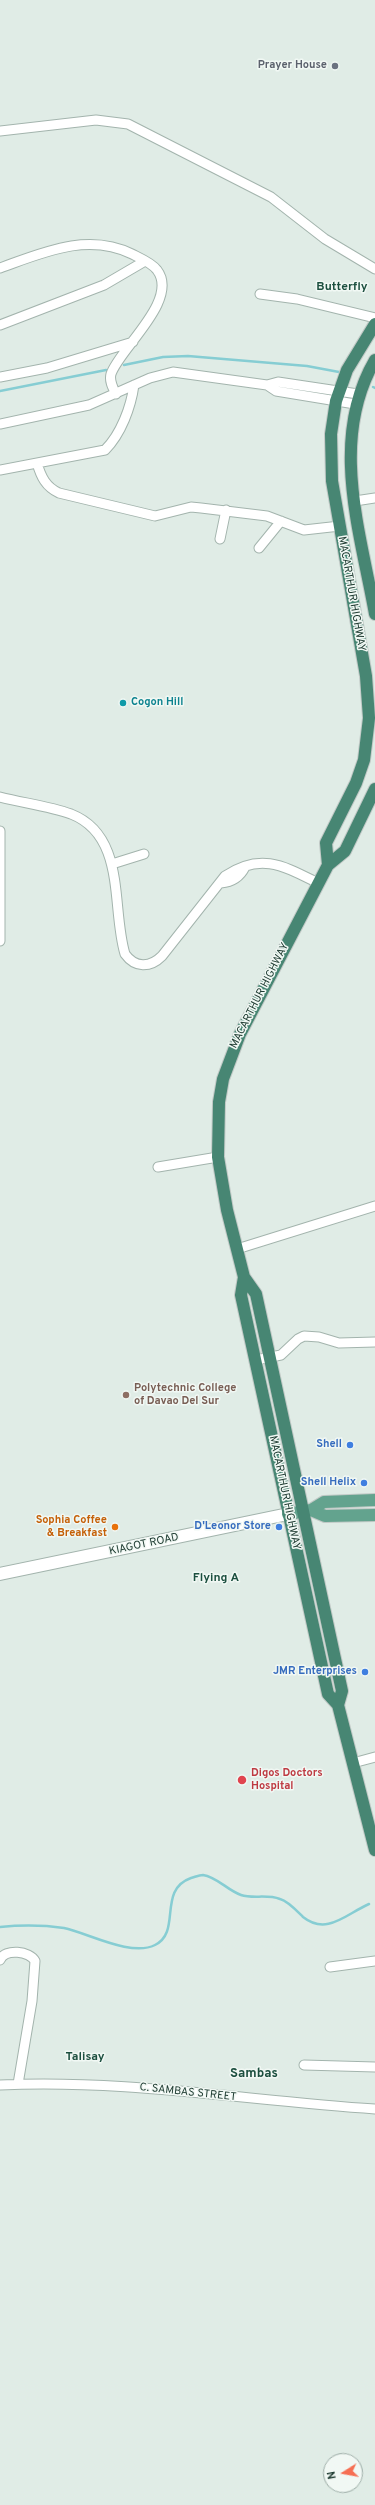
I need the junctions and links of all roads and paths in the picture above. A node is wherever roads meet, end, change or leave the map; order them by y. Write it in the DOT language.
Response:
graph roads {
  1 [pos="0,131"];
  2 [pos="145,261"];
  3 [pos="0,268"];
  4 [pos="375,269"];
  5 [pos="260,294"];
  6 [pos="375,318"];
  7 [pos="375,324"];
  8 [pos="0,326"];
  9 [pos="133,342"];
  10 [pos="375,360"];
  11 [pos="0,377"];
  12 [pos="134,385"];
  13 [pos="116,394"];
  14 [pos="337,396"];
  15 [pos="357,399"];
  16 [pos="0,424"];
  17 [pos="37,463"];
  18 [pos="0,470"];
  19 [pos="375,498"];
  20 [pos="355,501"];
  21 [pos="226,510"];
  22 [pos="280,521"];
  23 [pos="340,526"];
  24 [pos="220,540"];
  25 [pos="259,548"];
  26 [pos="375,614"];
  27 [pos="375,789"];
  28 [pos="0,797"];
  29 [pos="0,831"];
  30 [pos="0,846"];
  31 [pos="144,854"];
  32 [pos="112,864"];
  33 [pos="328,865"];
  34 [pos="318,883"];
  35 [pos="0,894"];
  36 [pos="0,941"];
  37 [pos="218,1157"];
  38 [pos="158,1167"];
  39 [pos="375,1206"];
  40 [pos="237,1249"];
  41 [pos="244,1277"];
  42 [pos="375,1342"];
  43 [pos="271,1357"];
  44 [pos="256,1360"];
  45 [pos="375,1500"];
  46 [pos="307,1511"];
  47 [pos="288,1514"];
  48 [pos="375,1514"];
  49 [pos="0,1574"];
  50 [pos="338,1705"];
  51 [pos="375,1757"];
  52 [pos="353,1763"];
  53 [pos="375,1850"];
  54 [pos="0,1960"];
  55 [pos="375,1961"];
  56 [pos="330,1967"];
  57 [pos="304,2065"];
  58 [pos="375,2066"];
  59 [pos="18,2084"];
  60 [pos="0,2085"];
  61 [pos="375,2109"];
  1 -- 4 [label="street"];
  2 -- 3 [label="street"];
  2 -- 8 [label="street"];
  2 -- 9 [label="street"];
  5 -- 6 [label="street"];
  7 -- 14 [label="highway, MACARTHUR HIGHWAY"];
  9 -- 11 [label="street"];
  9 -- 13 [label="street"];
  10 -- 15 [label="highway, MACARTHUR HIGHWAY"];
  12 -- 13 [label="street"];
  12 -- 14 [label="street"];
  12 -- 17 [label="street"];
  13 -- 16 [label="street"];
  14 -- 15 [label="street"];
  14 -- 23 [label="highway, MACARTHUR HIGHWAY"];
  15 -- 20 [label="highway, MACARTHUR HIGHWAY"];
  17 -- 18 [label="street"];
  17 -- 21 [label="street"];
  19 -- 20 [label="street"];
  20 -- 26 [label="highway, MACARTHUR HIGHWAY"];
  21 -- 22 [label="street"];
  21 -- 24 [label="street"];
  22 -- 23 [label="street"];
  22 -- 25 [label="street"];
  23 -- 33 [label="highway, MACARTHUR HIGHWAY"];
  27 -- 33 [label="highway, MACARTHUR HIGHWAY"];
  28 -- 32 [label="street"];
  29 -- 30 [label="street"];
  30 -- 35 [label="street"];
  31 -- 32 [label="street"];
  32 -- 34 [label="street"];
  33 -- 34 [label="highway, MACARTHUR HIGHWAY"];
  34 -- 37 [label="highway, MACARTHUR HIGHWAY"];
  35 -- 36 [label="street"];
  37 -- 38 [label="street"];
  37 -- 40 [label="highway, MACARTHUR HIGHWAY"];
  39 -- 40 [label="street"];
  40 -- 41 [label="highway, MACARTHUR HIGHWAY"];
  41 -- 43 [label="highway, MACARTHUR HIGHWAY"];
  41 -- 44 [label="highway, MACARTHUR HIGHWAY"];
  42 -- 43 [label="street"];
  43 -- 44 [label="street"];
  43 -- 46 [label="highway, MACARTHUR HIGHWAY"];
  44 -- 47 [label="highway, MACARTHUR HIGHWAY"];
  45 -- 46 [label="main road"];
  46 -- 47 [label="main road"];
  46 -- 48 [label="main road"];
  46 -- 50 [label="highway, MACARTHUR HIGHWAY"];
  47 -- 49 [label="street, KIAGOT ROAD"];
  47 -- 50 [label="highway, MACARTHUR HIGHWAY"];
  50 -- 52 [label="highway, MACARTHUR HIGHWAY"];
  51 -- 52 [label="street"];
  52 -- 53 [label="highway, MACARTHUR HIGHWAY"];
  54 -- 59 [label="street"];
  55 -- 56 [label="street"];
  57 -- 58 [label="street"];
  59 -- 60 [label="street, C. SAMBAS STREET"];
  59 -- 61 [label="street, C. SAMBAS STREET"];
}
